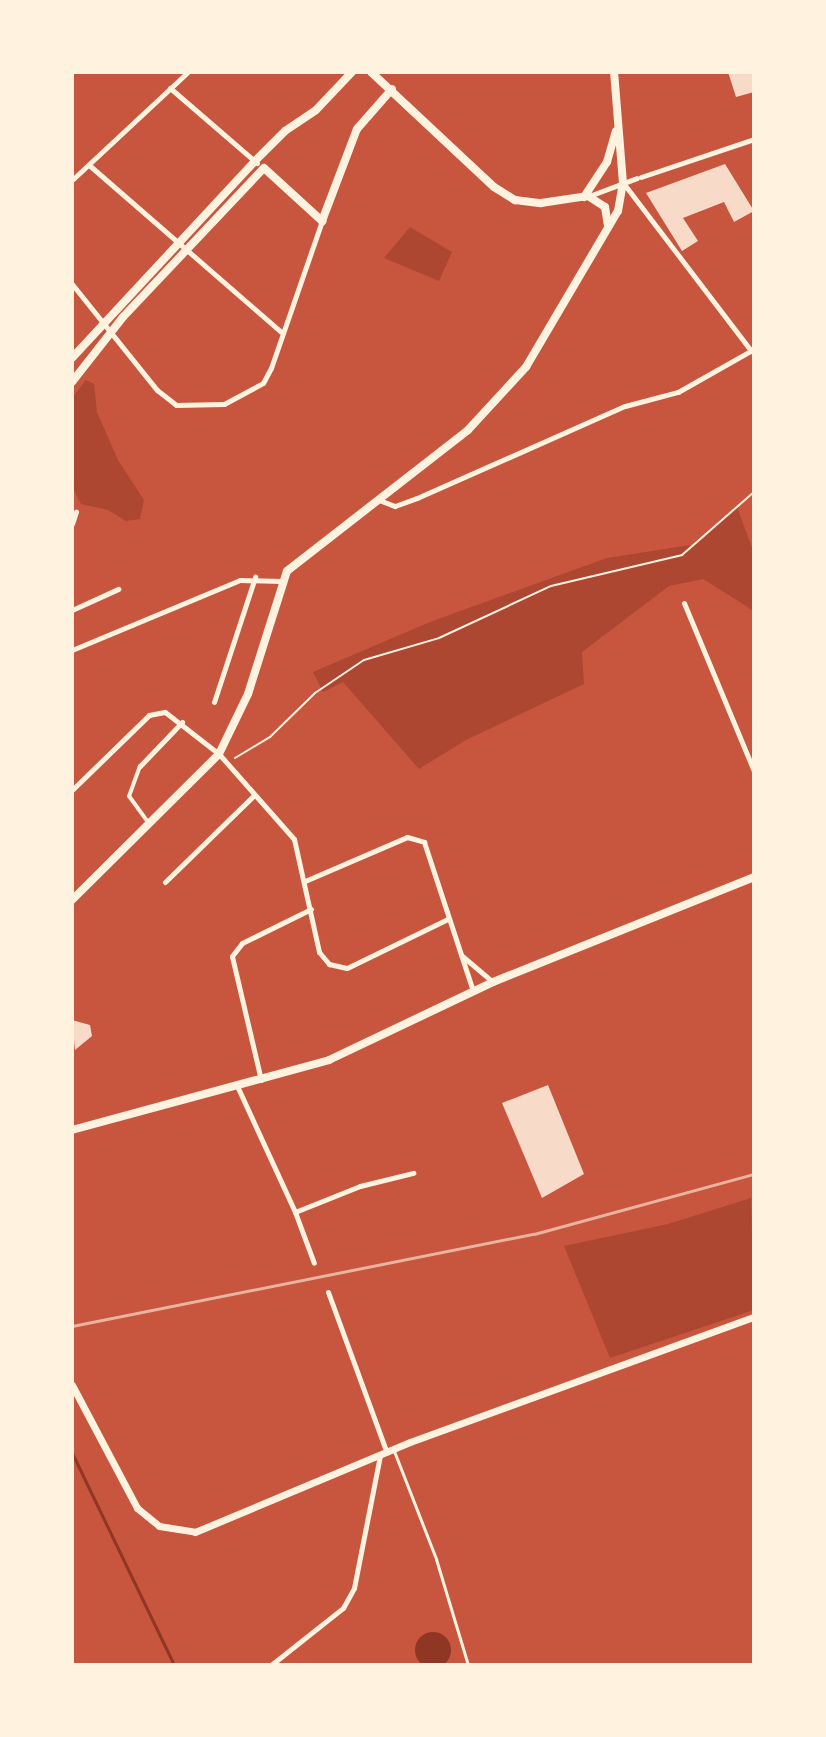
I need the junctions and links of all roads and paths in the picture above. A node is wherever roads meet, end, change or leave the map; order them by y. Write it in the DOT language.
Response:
graph roads {
  1 [pos="188,72"];
  2 [pos="352,72"];
  3 [pos="371,72"];
  4 [pos="380,72"];
  5 [pos="614,72"];
  6 [pos="390,87"];
  7 [pos="170,88"];
  8 [pos="616,130"];
  9 [pos="754,139"];
  10 [pos="255,161"];
  11 [pos="89,165"];
  12 [pos="264,168"];
  13 [pos="72,180"];
  14 [pos="623,183"];
  15 [pos="586,197"];
  16 [pos="322,221"];
  17 [pos="608,226"];
  18 [pos="176,242"];
  19 [pos="184,249"];
  20 [pos="72,284"];
  21 [pos="119,314"];
  22 [pos="281,332"];
  23 [pos="752,350"];
  24 [pos="72,358"];
  25 [pos="72,382"];
  26 [pos="754,492"];
  27 [pos="377,499"];
  28 [pos="76,512"];
  29 [pos="72,524"];
  30 [pos="255,577"];
  31 [pos="281,581"];
  32 [pos="118,589"];
  33 [pos="684,603"];
  34 [pos="72,610"];
  35 [pos="72,650"];
  36 [pos="214,702"];
  37 [pos="182,722"];
  38 [pos="219,754"];
  39 [pos="235,758"];
  40 [pos="140,766"];
  41 [pos="754,771"];
  42 [pos="72,790"];
  43 [pos="253,796"];
  44 [pos="151,825"];
  45 [pos="754,877"];
  46 [pos="305,881"];
  47 [pos="165,882"];
  48 [pos="72,900"];
  49 [pos="311,909"];
  50 [pos="448,919"];
  51 [pos="459,952"];
  52 [pos="493,982"];
  53 [pos="473,991"];
  54 [pos="261,1081"];
  55 [pos="238,1088"];
  56 [pos="72,1130"];
  57 [pos="413,1173"];
  58 [pos="295,1212"];
  59 [pos="314,1263"];
  60 [pos="328,1292"];
  61 [pos="754,1317"];
  62 [pos="72,1385"];
  63 [pos="387,1453"];
  64 [pos="271,1665"];
  65 [pos="468,1665"];
  1 -- 7 [label="street"];
  2 -- 10 [label="main road"];
  3 -- 6 [label="main road"];
  4 -- 6 [label="main road"];
  5 -- 8 [label="main road"];
  6 -- 15 [label="main road"];
  6 -- 16 [label="main road"];
  7 -- 10 [label="street"];
  7 -- 11 [label="street"];
  8 -- 14 [label="main road"];
  8 -- 15 [label="main road"];
  9 -- 14 [label="street"];
  10 -- 12 [label="street"];
  10 -- 18 [label="main road"];
  11 -- 13 [label="street"];
  11 -- 18 [label="street"];
  12 -- 16 [label="main road"];
  12 -- 19 [label="main road"];
  14 -- 15 [label="street"];
  14 -- 17 [label="main road"];
  14 -- 23 [label="street"];
  15 -- 17 [label="main road"];
  16 -- 22 [label="street"];
  17 -- 27 [label="main road"];
  18 -- 19 [label="street"];
  18 -- 21 [label="main road"];
  19 -- 21 [label="main road"];
  19 -- 22 [label="street"];
  20 -- 22 [label="street"];
  21 -- 24 [label="main road"];
  21 -- 25 [label="main road"];
  23 -- 27 [label="street"];
  26 -- 39 [label="path"];
  27 -- 31 [label="main road"];
  28 -- 29 [label="street"];
  30 -- 31 [label="street"];
  30 -- 35 [label="street"];
  30 -- 36 [label="street"];
  31 -- 38 [label="main road"];
  32 -- 34 [label="street"];
  33 -- 41 [label="street"];
  37 -- 38 [label="street"];
  37 -- 40 [label="street"];
  37 -- 42 [label="street"];
  38 -- 43 [label="street"];
  38 -- 44 [label="main road"];
  40 -- 44 [label="street"];
  43 -- 46 [label="street"];
  43 -- 47 [label="street"];
  44 -- 48 [label="main road"];
  45 -- 52 [label="main road"];
  46 -- 49 [label="street"];
  46 -- 50 [label="street"];
  49 -- 50 [label="street"];
  49 -- 54 [label="street"];
  50 -- 51 [label="street"];
  51 -- 52 [label="street"];
  51 -- 53 [label="street"];
  52 -- 53 [label="main road"];
  53 -- 54 [label="main road"];
  54 -- 55 [label="main road"];
  55 -- 56 [label="main road"];
  55 -- 58 [label="street"];
  57 -- 58 [label="street"];
  58 -- 59 [label="street"];
  60 -- 63 [label="street"];
  61 -- 63 [label="street"];
  62 -- 63 [label="street"];
  63 -- 64 [label="street"];
  63 -- 65 [label="lane"];
}
